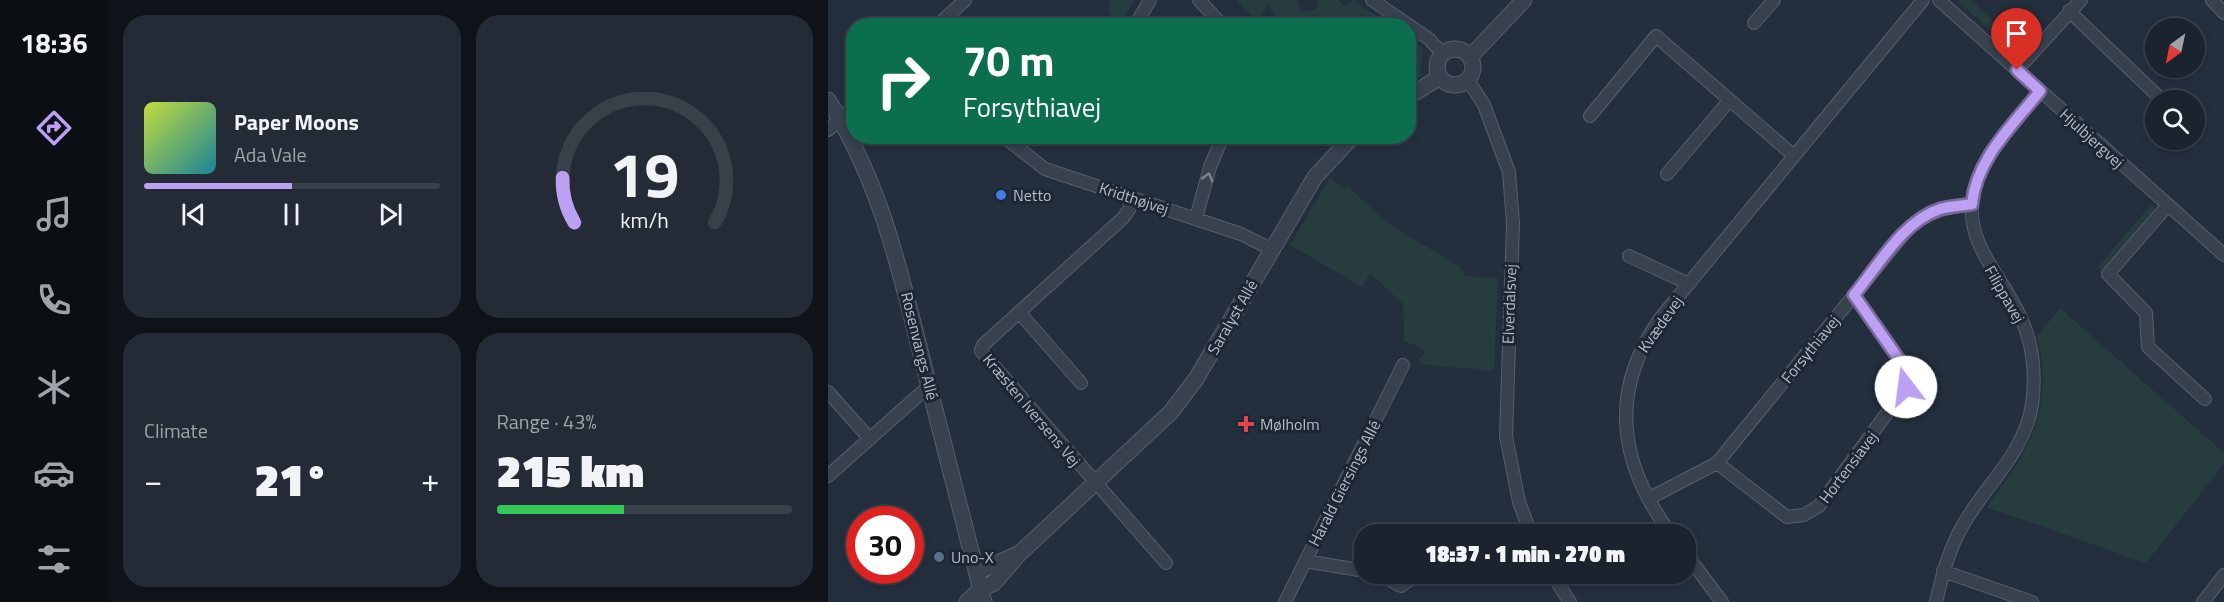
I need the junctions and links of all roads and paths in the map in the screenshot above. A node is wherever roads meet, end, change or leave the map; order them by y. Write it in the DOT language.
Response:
graph roads {
  1 [pos="965,0"];
  2 [pos="1150,0"];
  3 [pos="1199,0"];
  4 [pos="1372,0"];
  5 [pos="1524,0"];
  6 [pos="1774,0"];
  7 [pos="1923,0"];
  8 [pos="1939,0"];
  9 [pos="2081,0"];
  10 [pos="2212,0"];
  11 [pos="2069,11"];
  12 [pos="2224,13"];
  13 [pos="946,18"];
  14 [pos="1140,18"];
  15 [pos="1216,18"];
  16 [pos="1398,18"];
  17 [pos="1754,23"];
  18 [pos="1416,31"];
  19 [pos="1443,54"];
  20 [pos="1470,57"];
  21 [pos="2017,70"];
  22 [pos="1440,76"];
  23 [pos="1468,80"];
  24 [pos="2152,90"];
  25 [pos="2040,91"];
  26 [pos="1416,92"];
  27 [pos="828,100"];
  28 [pos="1729,101"];
  29 [pos="846,113"];
  30 [pos="1590,116"];
  31 [pos="840,119"];
  32 [pos="828,130"];
  33 [pos="846,130"];
  34 [pos="853,144"];
  35 [pos="1013,144"];
  36 [pos="1220,144"];
  37 [pos="1346,144"];
  38 [pos="1794,156"];
  39 [pos="1667,174"];
  40 [pos="1129,196"];
  41 [pos="1972,204"];
  42 [pos="2168,205"];
  43 [pos="1196,218"];
  44 [pos="1271,249"];
  45 [pos="2224,255"];
  46 [pos="1629,256"];
  47 [pos="1689,284"];
  48 [pos="1854,295"];
  49 [pos="1019,312"];
  50 [pos="1403,365"];
  51 [pos="1081,383"];
  52 [pos="929,386"];
  53 [pos="828,392"];
  54 [pos="2205,399"];
  55 [pos="870,439"];
  56 [pos="1717,463"];
  57 [pos="828,476"];
  58 [pos="1094,483"];
  59 [pos="1648,499"];
  60 [pos="1527,524"];
  61 [pos="1664,524"];
  62 [pos="1019,554"];
  63 [pos="1305,561"];
  64 [pos="1166,563"];
  65 [pos="1696,568"];
  66 [pos="1354,569"];
  67 [pos="1944,571"];
  68 [pos="976,572"];
  69 [pos="2224,575"];
  70 [pos="1558,584"];
  71 [pos="982,595"];
  72 [pos="967,602"];
  73 [pos="1285,602"];
  74 [pos="1570,602"];
  75 [pos="1722,602"];
  76 [pos="1936,602"];
  77 [pos="2032,602"];
  78 [pos="2203,602"];
  1 -- 13 [label="street"];
  2 -- 14 [label="street"];
  3 -- 15 [label="street"];
  4 -- 16 [label="street"];
  5 -- 20 [label="street"];
  6 -- 17 [label="street"];
  7 -- 38 [label="street, Kvædevej"];
  8 -- 21 [label="street, Hjulbjergvej"];
  9 -- 11 [label="street"];
  10 -- 12 [label="street"];
  11 -- 21 [label="street"];
  11 -- 24 [label="street"];
  18 -- 19 [label="street"];
  19 -- 20 [label="street"];
  19 -- 22 [label="street"];
  20 -- 23 [label="street"];
  21 -- 25 [label="street, Hjulbjergvej"];
  22 -- 23 [label="street"];
  22 -- 26 [label="street"];
  23 -- 60 [label="street, Elverdalsvej"];
  25 -- 41 [label="street, Filippavej"];
  25 -- 42 [label="street, Hjulbjergvej"];
  27 -- 31 [label="street, Rosenvangs Allé"];
  28 -- 30 [label="street"];
  28 -- 38 [label="street"];
  28 -- 39 [label="street"];
  29 -- 31 [label="street"];
  31 -- 32 [label="street"];
  31 -- 33 [label="street, Rosenvangs Allé"];
  34 -- 52 [label="street, Rosenvangs Allé"];
  35 -- 40 [label="street, Kridthøjvej"];
  43 -- 36 [label="street, one-way"];
  37 -- 44 [label="street, Saralyst Allé"];
  38 -- 47 [label="street, Kvædevej"];
  40 -- 43 [label="street, Kridthøjvej"];
  40 -- 49 [label="street, Kræsten Iversens Vej"];
  41 -- 48 [label="street, Forsythiavej"];
  41 -- 67 [label="street, Filippavej"];
  42 -- 45 [label="street, Hjulbjergvej"];
  42 -- 54 [label="street"];
  43 -- 44 [label="street, Kridthøjvej"];
  44 -- 58 [label="street, Saralyst Allé"];
  46 -- 47 [label="street, Kvædevej"];
  47 -- 59 [label="street, Kvædevej"];
  48 -- 56 [label="street, Forsythiavej"];
  48 -- 56 [label="street, Hortensiavej"];
  49 -- 51 [label="street"];
  49 -- 58 [label="street, Kræsten Iversens Vej"];
  50 -- 63 [label="street, Harald Giersings Allé"];
  52 -- 55 [label="street"];
  52 -- 68 [label="street, Rosenvangs Allé"];
  53 -- 55 [label="street"];
  55 -- 57 [label="street"];
  56 -- 59 [label="street, Forsythiavej"];
  58 -- 62 [label="street, Saralyst Allé"];
  58 -- 64 [label="street"];
  59 -- 61 [label="street, Kvædevej"];
  62 -- 68 [label="street, Saralyst Allé"];
  62 -- 71 [label="street, Saralyst Allé"];
  63 -- 66 [label="street"];
  63 -- 73 [label="street, Harald Giersings Allé"];
  65 -- 75 [label="street"];
  67 -- 76 [label="street, Filippavej"];
  67 -- 77 [label="street"];
  68 -- 71 [label="street, Rosenvangs Allé"];
  69 -- 78 [label="street"];
  70 -- 74 [label="street"];
  71 -- 72 [label="street, Saralyst Allé"];
}
